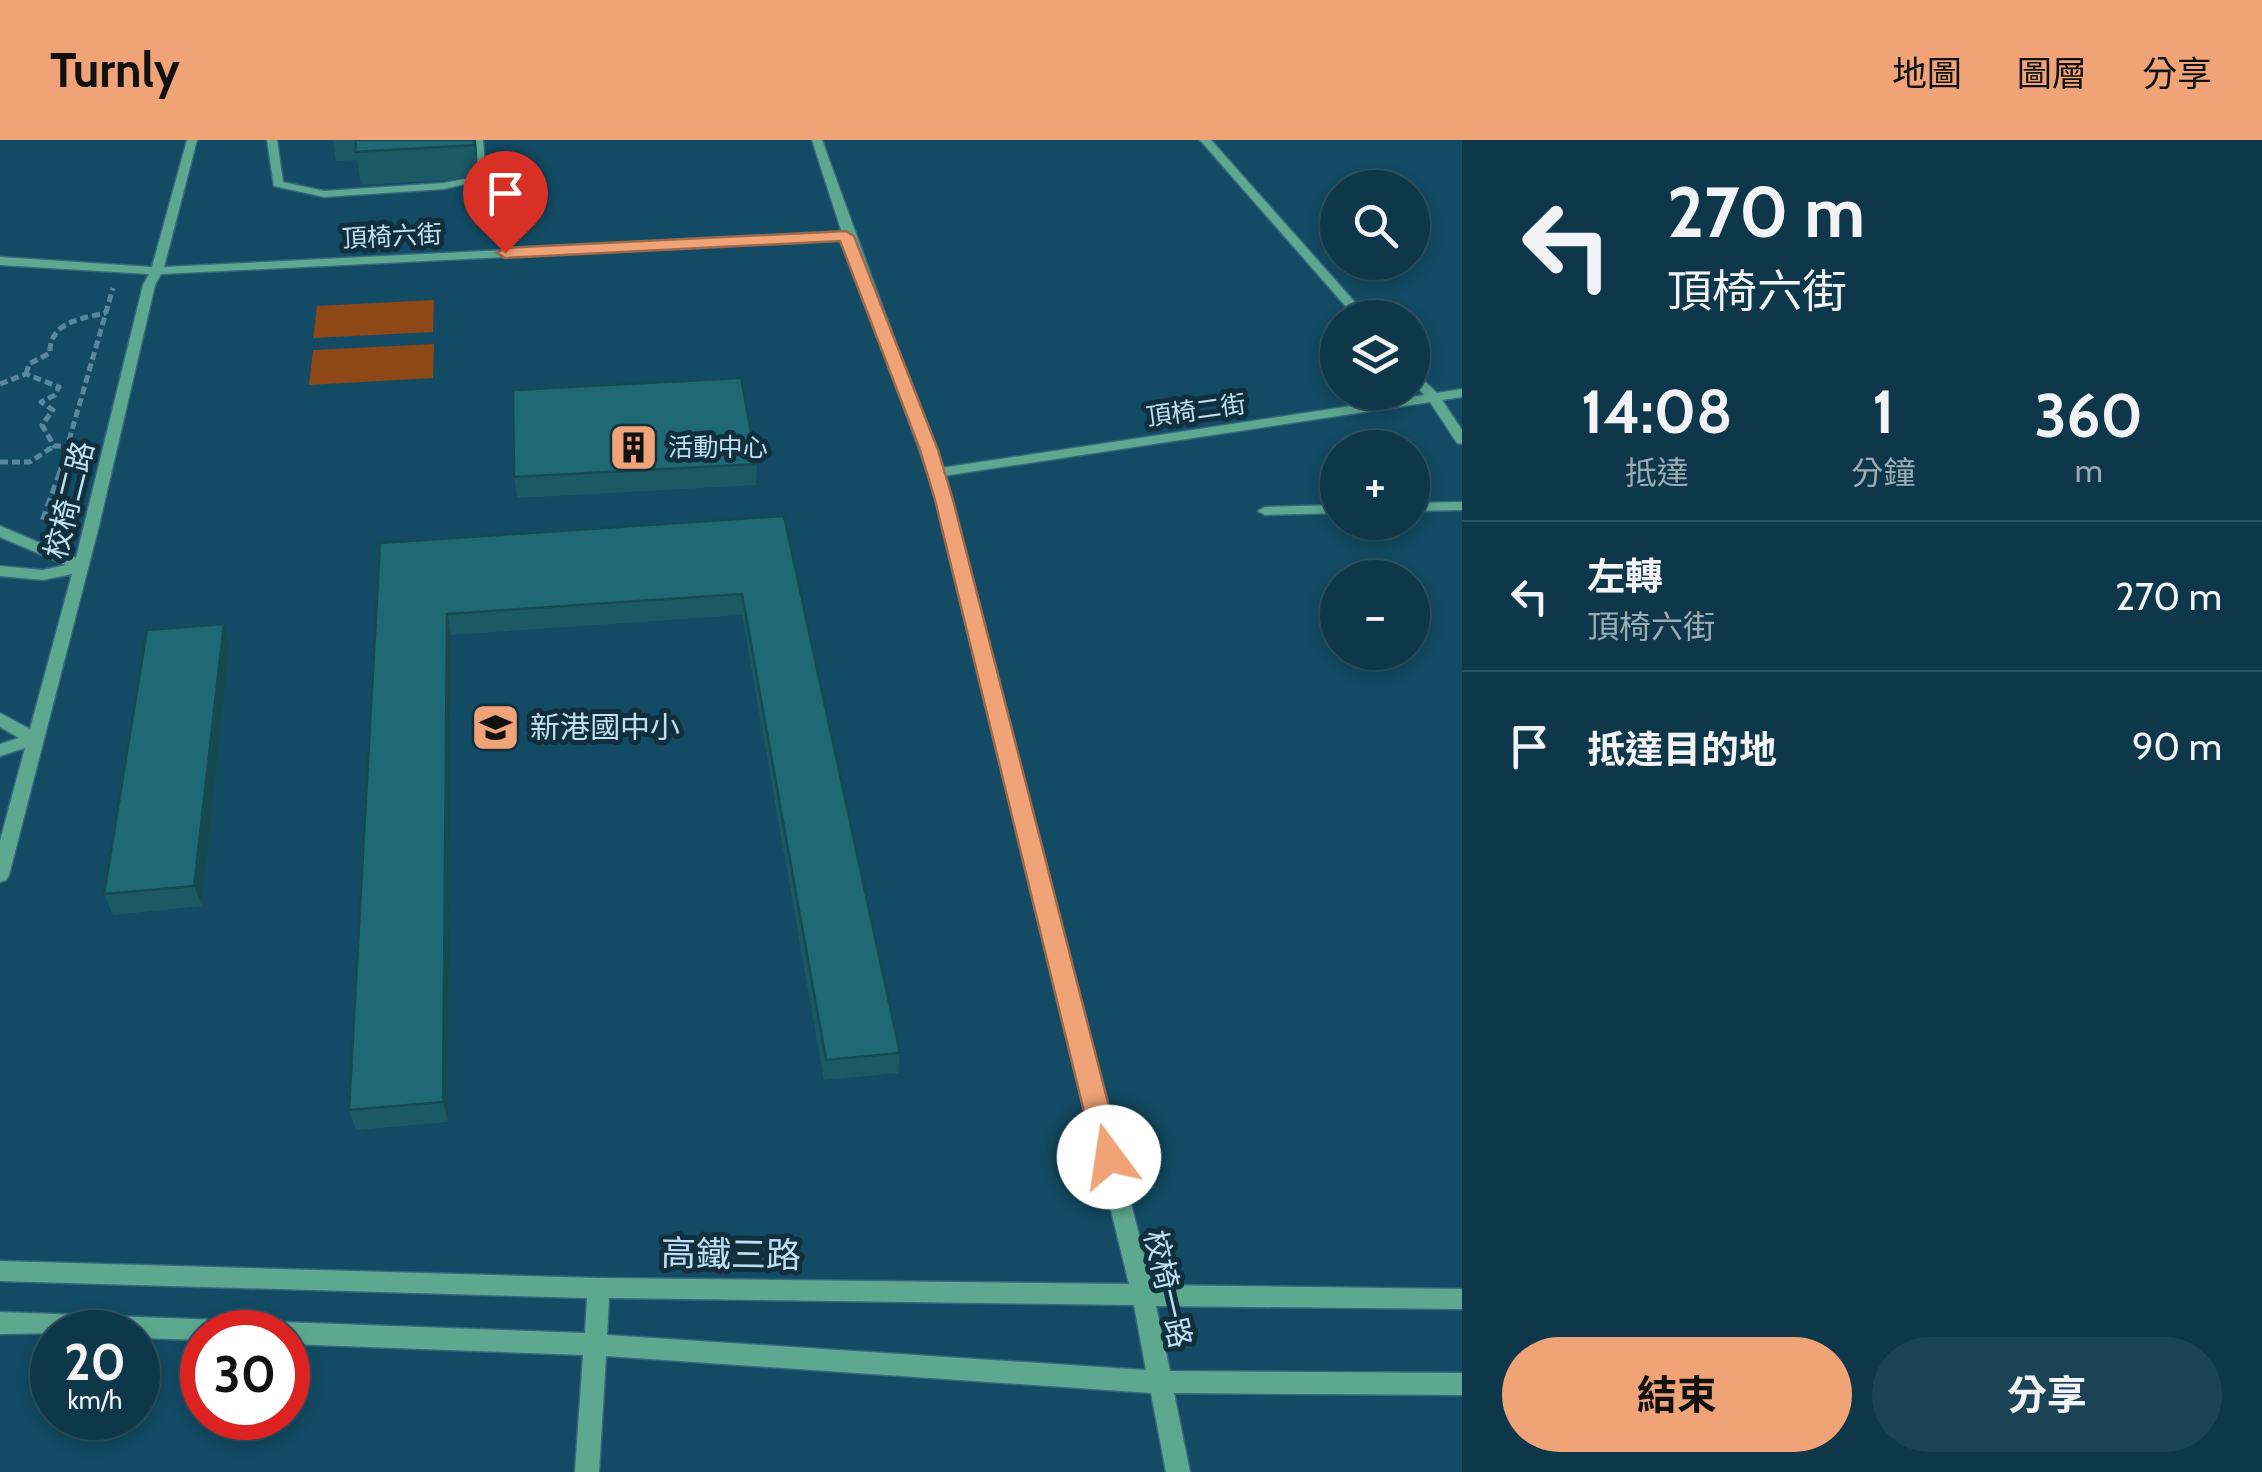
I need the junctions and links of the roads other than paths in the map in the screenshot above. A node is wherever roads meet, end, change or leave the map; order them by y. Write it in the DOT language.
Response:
graph roads {
  1 [pos="192,140"];
  2 [pos="272,140"];
  3 [pos="478,140"];
  4 [pos="817,140"];
  5 [pos="1204,140"];
  6 [pos="846,236"];
  7 [pos="0,261"];
  8 [pos="156,271"];
  9 [pos="1347,300"];
  10 [pos="1430,393"];
  11 [pos="1462,393"];
  12 [pos="1435,399"];
  13 [pos="1462,440"];
  14 [pos="936,473"];
  15 [pos="1462,506"];
  16 [pos="1430,507"];
  17 [pos="1320,509"];
  18 [pos="1265,511"];
  19 [pos="0,531"];
  20 [pos="81,566"];
  21 [pos="0,571"];
  22 [pos="0,719"];
  23 [pos="34,739"];
  24 [pos="0,750"];
  25 [pos="0,875"];
  26 [pos="0,1272"];
  27 [pos="599,1288"];
  28 [pos="1143,1294"];
  29 [pos="1462,1299"];
  30 [pos="0,1324"];
  31 [pos="180,1330"];
  32 [pos="310,1334"];
  33 [pos="595,1348"];
  34 [pos="1160,1382"];
  35 [pos="1462,1384"];
  36 [pos="588,1472"];
  37 [pos="1178,1472"];
  1 -- 8 [label="street, 校椅二路"];
  2 -- 3 [label="street"];
  4 -- 6 [label="street, 校椅一路"];
  5 -- 9 [label="street"];
  6 -- 8 [label="street, 頂椅六街"];
  6 -- 14 [label="street, 校椅一路"];
  7 -- 8 [label="street, 頂椅六街"];
  8 -- 20 [label="street, 校椅二路"];
  10 -- 12 [label="street"];
  11 -- 12 [label="street, 頂椅二街"];
  12 -- 13 [label="street"];
  12 -- 14 [label="street, 頂椅二街"];
  14 -- 28 [label="street, 校椅一路"];
  15 -- 16 [label="street"];
  17 -- 18 [label="street"];
  19 -- 20 [label="street"];
  20 -- 21 [label="street"];
  20 -- 23 [label="street, 校椅二路"];
  22 -- 23 [label="street"];
  23 -- 24 [label="street"];
  23 -- 25 [label="street, 校椅二路"];
  26 -- 27 [label="street, 高鐵三路"];
  27 -- 28 [label="street, 高鐵三路"];
  27 -- 33 [label="street"];
  28 -- 29 [label="street, 高鐵三路"];
  28 -- 34 [label="street, 校椅一路"];
  30 -- 31 [label="street"];
  32 -- 33 [label="street"];
  33 -- 34 [label="street"];
  33 -- 36 [label="street"];
  34 -- 35 [label="street"];
  34 -- 37 [label="street, 校椅一路"];
}
